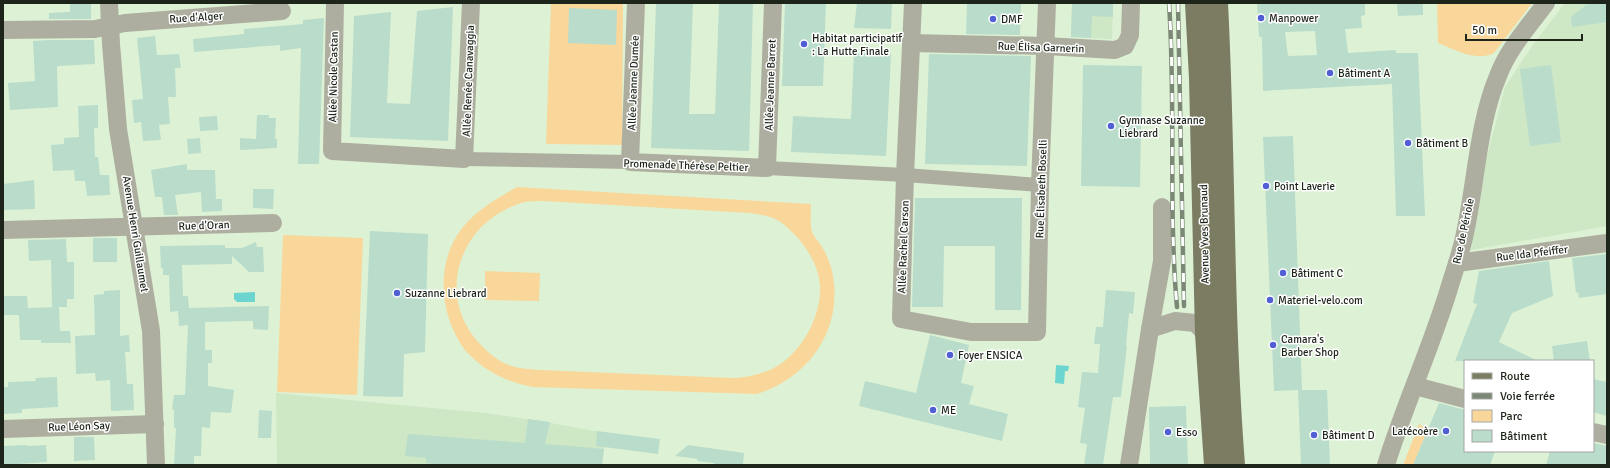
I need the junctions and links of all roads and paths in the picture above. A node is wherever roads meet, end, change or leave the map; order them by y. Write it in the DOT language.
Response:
graph roads {
  1 [pos="109,3"];
  2 [pos="335,3"];
  3 [pos="471,3"];
  4 [pos="636,3"];
  5 [pos="773,3"];
  6 [pos="913,3"];
  7 [pos="1047,3"];
  8 [pos="1131,3"];
  9 [pos="1196,3"];
  10 [pos="1217,3"];
  11 [pos="1546,3"];
  12 [pos="282,11"];
  13 [pos="110,25"];
  14 [pos="3,30"];
  15 [pos="911,43"];
  16 [pos="1046,46"];
  17 [pos="332,151"];
  18 [pos="464,159"];
  19 [pos="630,162"];
  20 [pos="767,168"];
  21 [pos="905,175"];
  22 [pos="1040,185"];
  23 [pos="1162,207"];
  24 [pos="273,223"];
  25 [pos="134,227"];
  26 [pos="3,230"];
  27 [pos="1607,243"];
  28 [pos="1457,263"];
  29 [pos="1150,329"];
  30 [pos="1037,332"];
  31 [pos="1206,334"];
  32 [pos="1415,386"];
  33 [pos="1464,399"];
  34 [pos="155,424"];
  35 [pos="3,429"];
  36 [pos="1594,432"];
  37 [pos="1607,435"];
  38 [pos="156,465"];
  39 [pos="1129,465"];
  40 [pos="1216,465"];
  41 [pos="1234,465"];
  42 [pos="1386,465"];
  1 -- 13 [label="street, Avenue Henri Guillaumet"];
  2 -- 17 [label="street, Allée Nicole Castan"];
  3 -- 18 [label="street, Allée Renée Canavaggia"];
  4 -- 19 [label="street, Allée Jeanne Dumée"];
  5 -- 20 [label="street, Allée Jeanne Barret"];
  6 -- 15 [label="street, Allée Rachel Carson"];
  7 -- 16 [label="street, Rue Élisabeth Boselli"];
  8 -- 16 [label="street, Rue Élisa Garnerin"];
  9 -- 31 [label="main road, Avenue Yves Brunaud"];
  10 -- 41 [label="main road, Avenue Yves Brunaud"];
  11 -- 28 [label="street, Rue de Périole"];
  12 -- 13 [label="street, Rue d'Alger"];
  13 -- 14 [label="street, Rue d'Alger"];
  13 -- 25 [label="street, Avenue Henri Guillaumet"];
  15 -- 16 [label="street, Rue Élisa Garnerin"];
  15 -- 21 [label="street, Allée Rachel Carson"];
  16 -- 22 [label="street, Rue Élisabeth Boselli"];
  17 -- 18 [label="street, Promenade Thérèse Peltier"];
  18 -- 19 [label="street, Promenade Thérèse Peltier"];
  19 -- 20 [label="street, Promenade Thérèse Peltier"];
  20 -- 21 [label="street, Promenade Thérèse Peltier"];
  21 -- 22 [label="street, Promenade Thérèse Peltier"];
  21 -- 30 [label="street, Allée Rachel Carson"];
  22 -- 30 [label="street, Rue Élisabeth Boselli"];
  23 -- 29 [label="street"];
  24 -- 25 [label="street, Rue d'Oran"];
  25 -- 26 [label="street, Rue d'Oran"];
  25 -- 34 [label="street, Avenue Henri Guillaumet"];
  27 -- 28 [label="street, Rue Ida Pfeiffer"];
  28 -- 32 [label="street, Rue de Périole"];
  29 -- 31 [label="street"];
  29 -- 39 [label="street"];
  31 -- 40 [label="main road, Avenue Yves Brunaud"];
  32 -- 33 [label="street"];
  32 -- 42 [label="street, Rue de Périole"];
  34 -- 35 [label="street, Rue Léon Say"];
  34 -- 38 [label="street, Avenue Henri Guillaumet"];
  36 -- 37 [label="street"];
}
